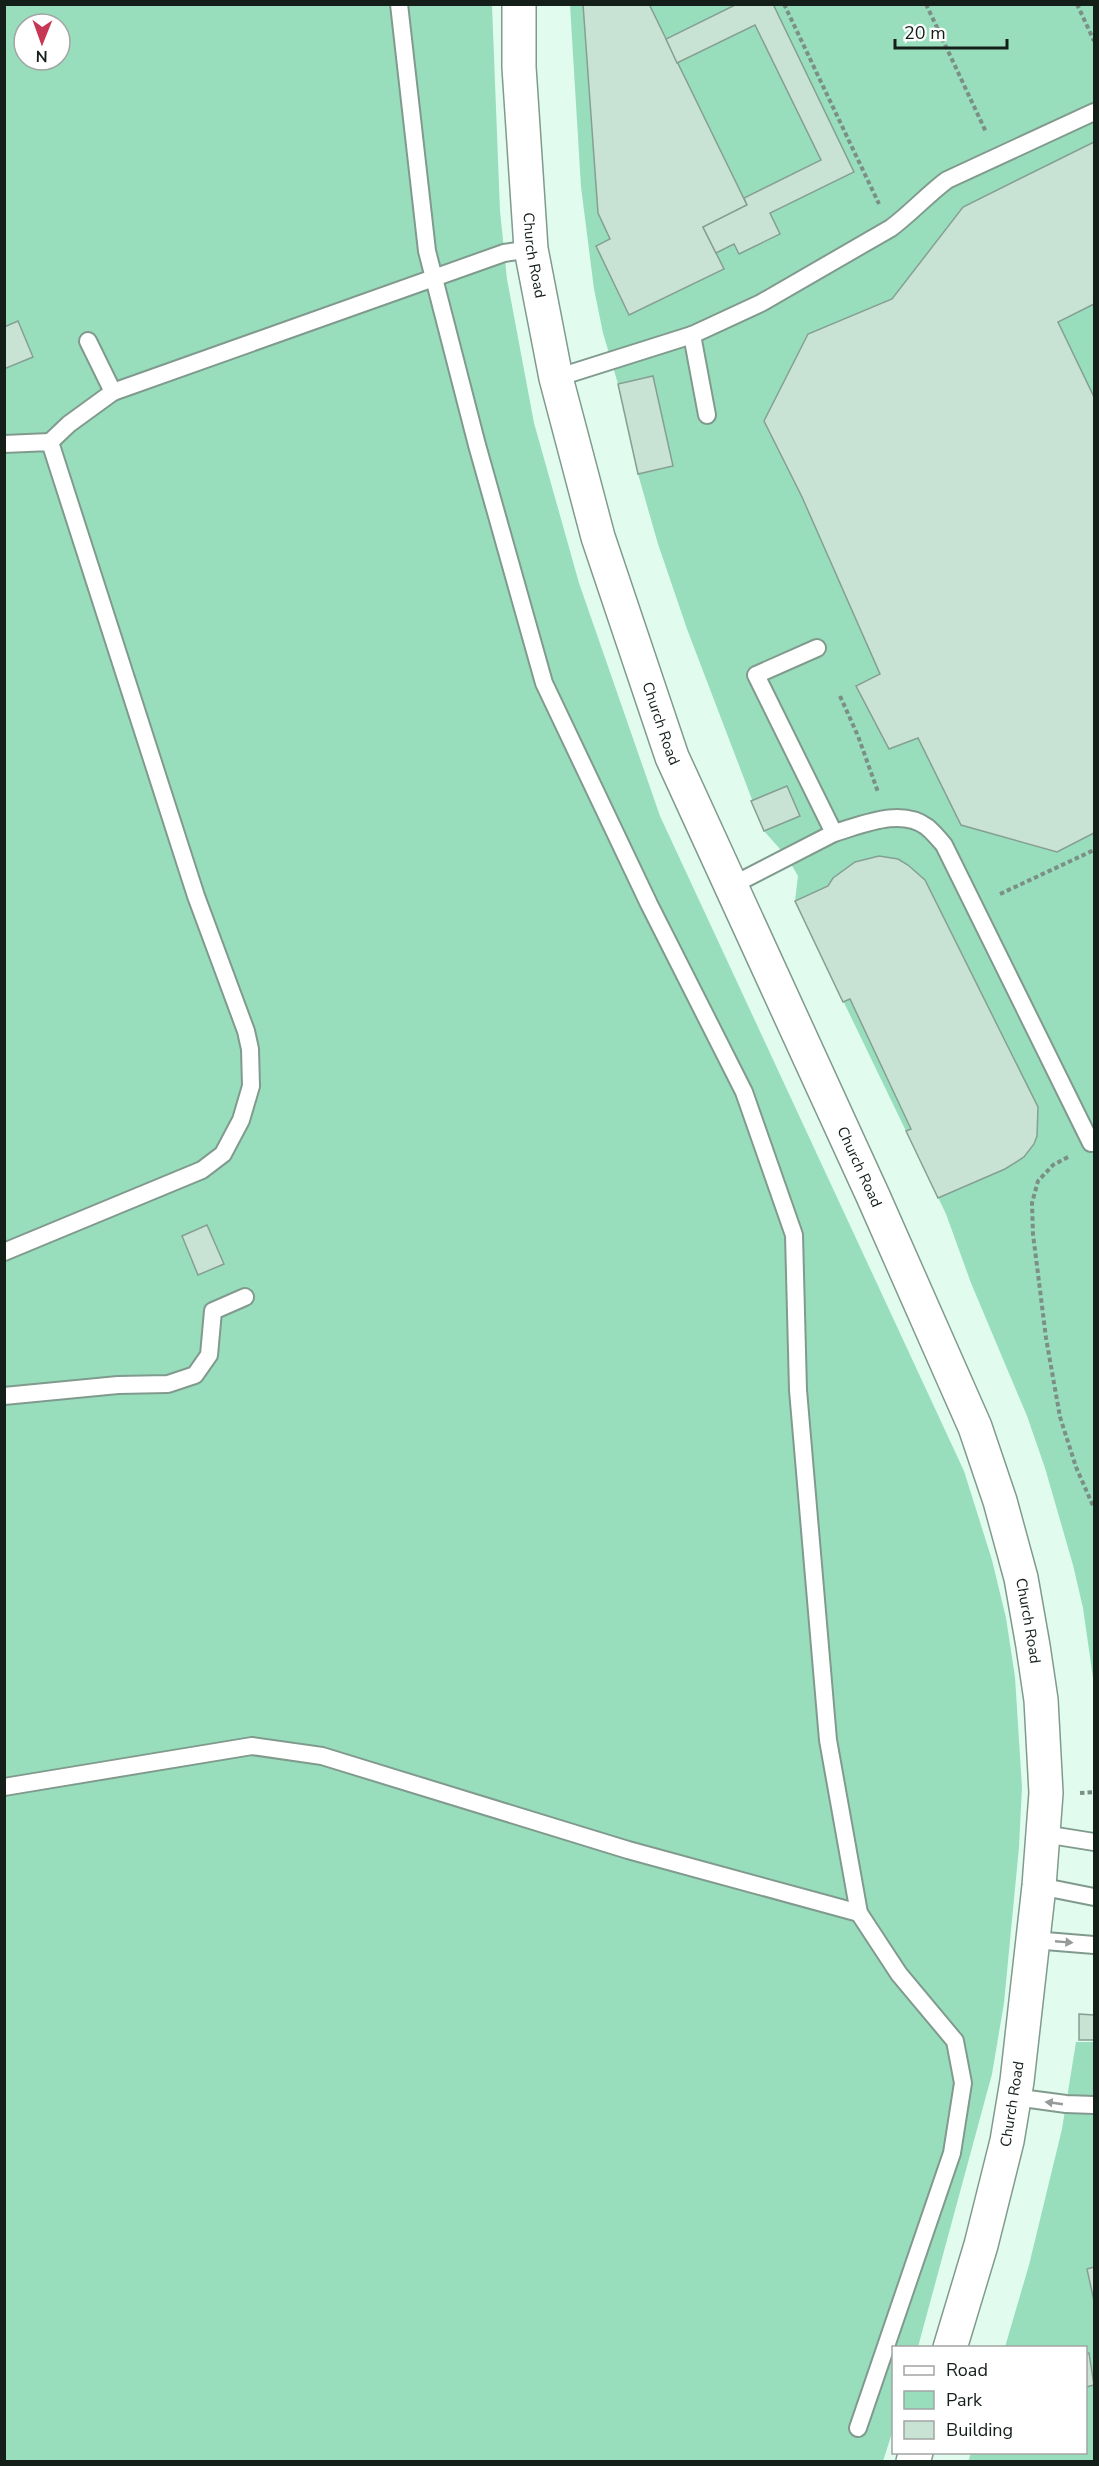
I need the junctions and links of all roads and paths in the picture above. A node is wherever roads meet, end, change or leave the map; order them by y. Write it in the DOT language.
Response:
graph roads {
  1 [pos="399,4"];
  2 [pos="519,4"];
  3 [pos="784,4"];
  4 [pos="926,4"];
  5 [pos="1077,4"];
  6 [pos="1095,41"];
  7 [pos="1095,112"];
  8 [pos="997,157"];
  9 [pos="891,228"];
  10 [pos="531,249"];
  11 [pos="435,277"];
  12 [pos="692,335"];
  13 [pos="88,341"];
  14 [pos="556,378"];
  15 [pos="113,392"];
  16 [pos="707,416"];
  17 [pos="50,442"];
  18 [pos="4,444"];
  19 [pos="817,648"];
  20 [pos="840,696"];
  21 [pos="887,818"];
  22 [pos="834,833"];
  23 [pos="1095,850"];
  24 [pos="731,886"];
  25 [pos="975,906"];
  26 [pos="1091,1143"];
  27 [pos="4,1252"];
  28 [pos="245,1297"];
  29 [pos="4,1396"];
  30 [pos="1095,1508"];
  31 [pos="4,1787"];
  32 [pos="1044,1834"];
  33 [pos="1095,1842"];
  34 [pos="1039,1886"];
  35 [pos="1095,1897"];
  36 [pos="858,1913"];
  37 [pos="1033,1940"];
  38 [pos="1095,1945"];
  39 [pos="1014,2097"];
  40 [pos="1095,2105"];
  41 [pos="951,2346"];
  42 [pos="858,2428"];
  1 -- 11 [label="lane"];
  2 -- 10 [label="street, Church Road"];
  3 -- 9 [label="path"];
  4 -- 8 [label="path"];
  5 -- 6 [label="path"];
  7 -- 8 [label="lane"];
  8 -- 9 [label="lane"];
  9 -- 12 [label="lane"];
  10 -- 11 [label="lane"];
  10 -- 14 [label="street, Church Road"];
  11 -- 15 [label="lane"];
  11 -- 36 [label="lane"];
  12 -- 14 [label="lane"];
  12 -- 16 [label="lane"];
  13 -- 15 [label="lane"];
  14 -- 24 [label="street, Church Road"];
  15 -- 17 [label="lane"];
  17 -- 18 [label="lane"];
  17 -- 27 [label="lane"];
  19 -- 22 [label="lane"];
  20 -- 21 [label="path"];
  21 -- 22 [label="lane"];
  21 -- 25 [label="lane"];
  22 -- 24 [label="lane"];
  23 -- 25 [label="path"];
  24 -- 32 [label="street, Church Road"];
  25 -- 26 [label="lane"];
  26 -- 30 [label="path"];
  28 -- 29 [label="lane"];
  31 -- 36 [label="lane"];
  32 -- 33 [label="lane"];
  32 -- 34 [label="street, Church Road"];
  34 -- 35 [label="lane"];
  34 -- 37 [label="street, Church Road"];
  36 -- 42 [label="lane"];
  37 -- 38 [label="lane, one-way"];
  37 -- 39 [label="street, Church Road"];
  40 -- 39 [label="lane, one-way"];
  39 -- 41 [label="street, Church Road"];
}
